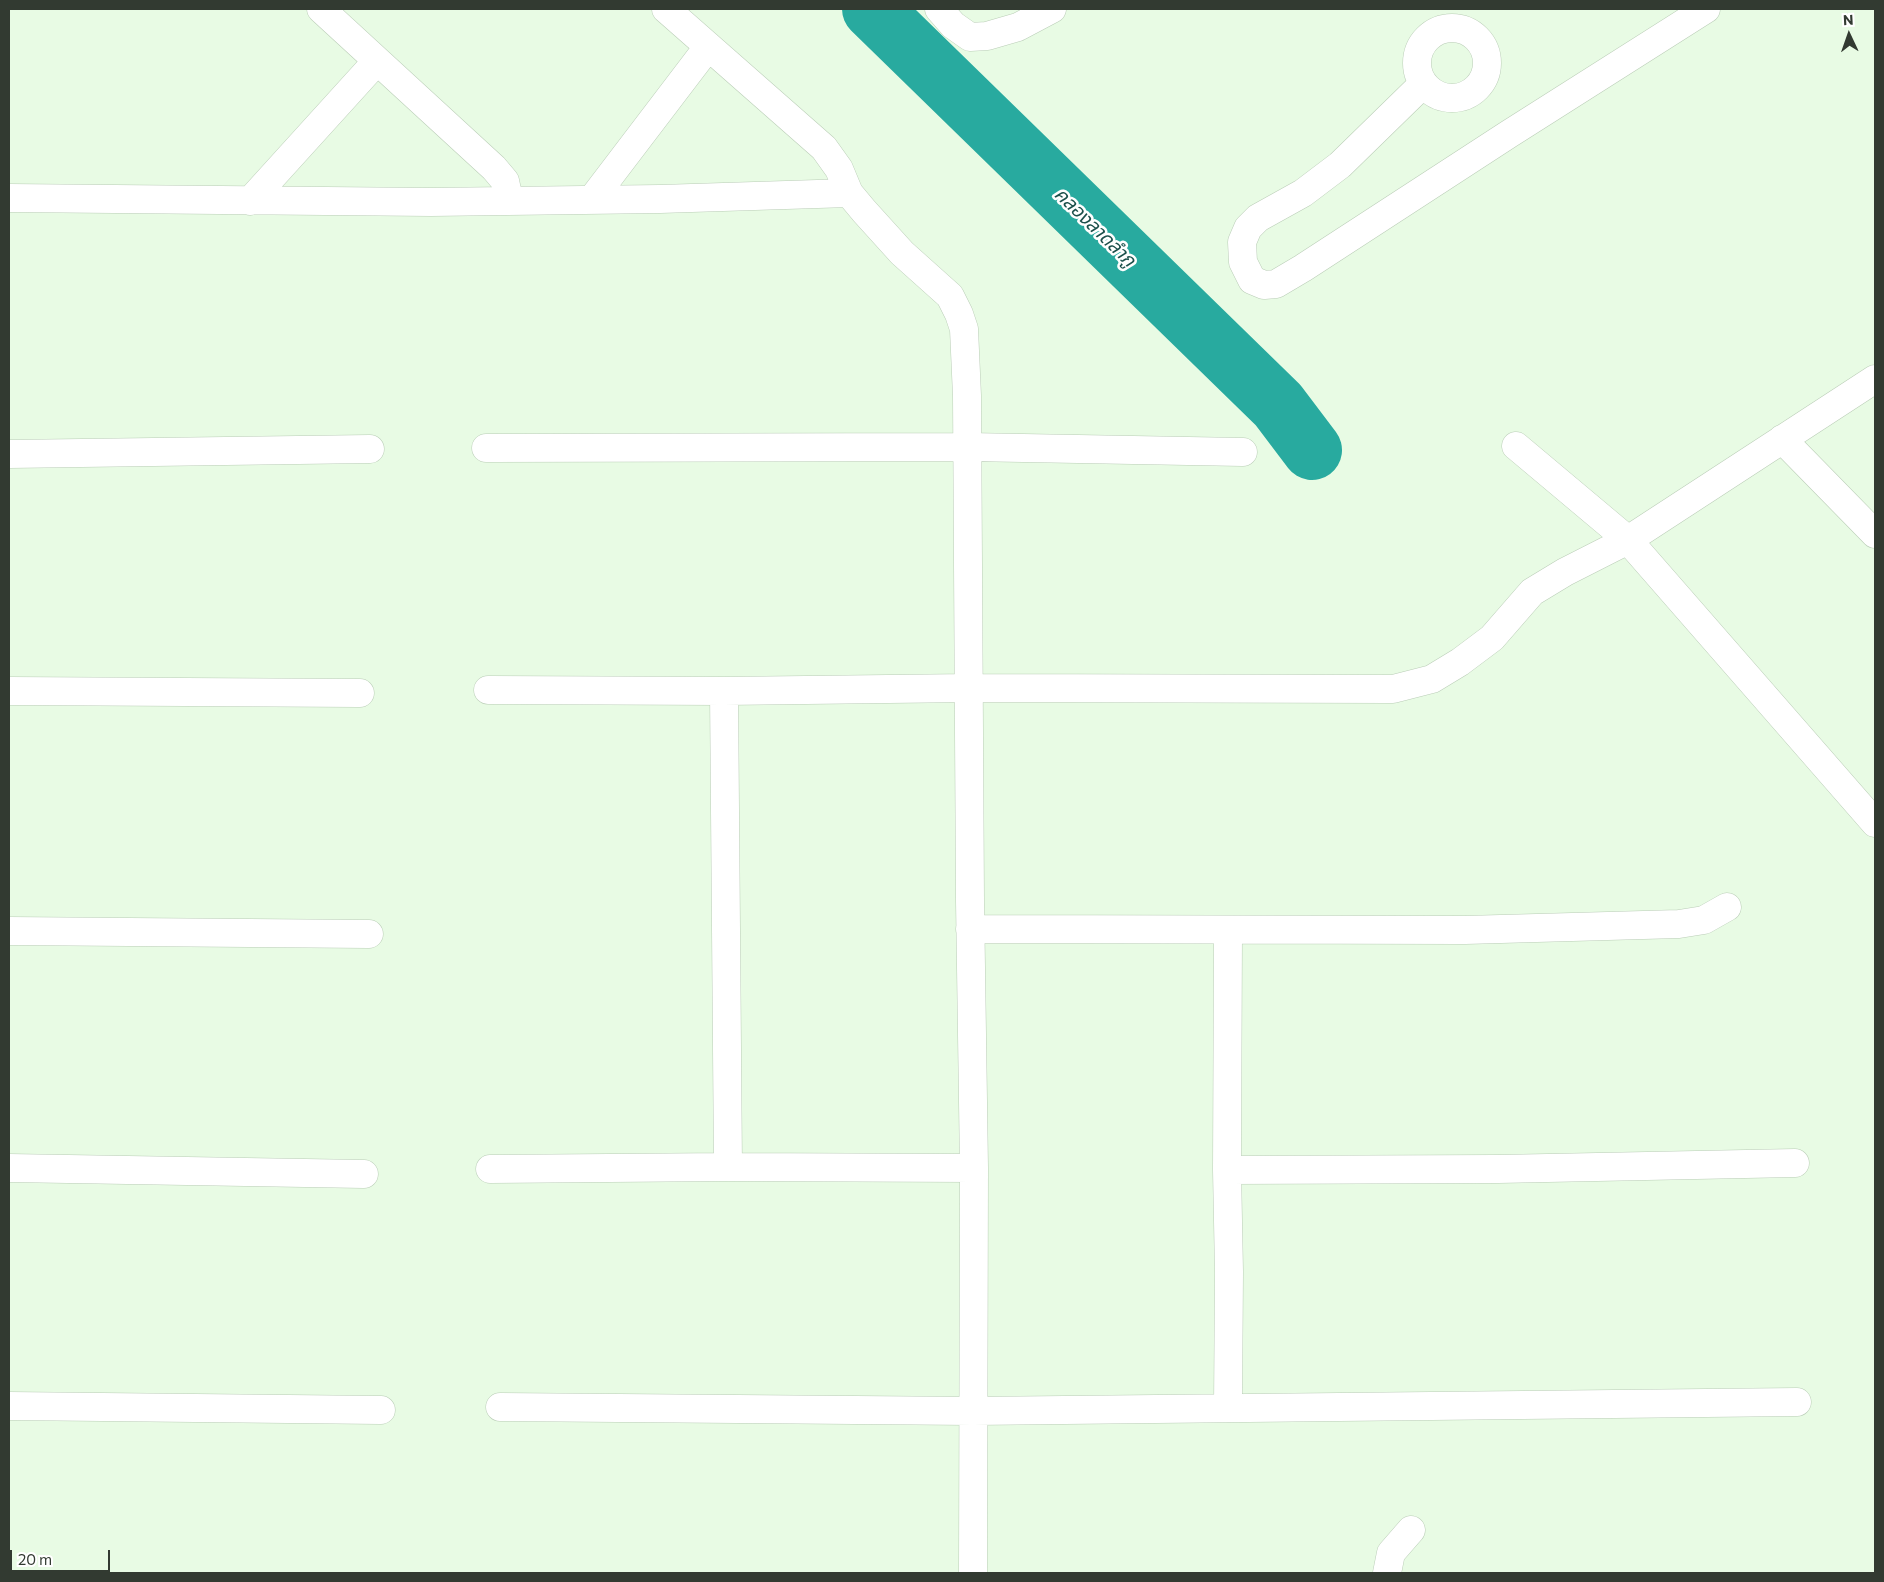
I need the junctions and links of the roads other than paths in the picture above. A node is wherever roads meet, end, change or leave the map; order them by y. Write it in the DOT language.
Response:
graph roads {
  1 [pos="320,9"];
  2 [pos="666,9"];
  3 [pos="939,9"];
  4 [pos="1052,9"];
  5 [pos="1706,9"];
  6 [pos="708,47"];
  7 [pos="377,61"];
  8 [pos="1423,84"];
  9 [pos="849,193"];
  10 [pos="9,198"];
  11 [pos="592,198"];
  12 [pos="509,200"];
  13 [pos="250,201"];
  14 [pos="1875,379"];
  15 [pos="1782,439"];
  16 [pos="1516,446"];
  17 [pos="968,447"];
  18 [pos="486,448"];
  19 [pos="370,449"];
  20 [pos="1243,452"];
  21 [pos="9,454"];
  22 [pos="1875,534"];
  23 [pos="1628,540"];
  24 [pos="970,688"];
  25 [pos="488,690"];
  26 [pos="9,691"];
  27 [pos="724,691"];
  28 [pos="360,693"];
  29 [pos="1875,823"];
  30 [pos="1727,907"];
  31 [pos="970,929"];
  32 [pos="9,931"];
  33 [pos="1228,931"];
  34 [pos="369,934"];
  35 [pos="1795,1163"];
  36 [pos="728,1167"];
  37 [pos="9,1168"];
  38 [pos="974,1168"];
  39 [pos="490,1169"];
  40 [pos="1227,1170"];
  41 [pos="364,1174"];
  42 [pos="1797,1402"];
  43 [pos="9,1406"];
  44 [pos="500,1407"];
  45 [pos="1228,1408"];
  46 [pos="381,1410"];
  47 [pos="973,1411"];
  48 [pos="1411,1530"];
  49 [pos="974,1573"];
  50 [pos="1388,1573"];
  1 -- 7 [label="street"];
  2 -- 6 [label="street"];
  3 -- 4 [label="street"];
  5 -- 8 [label="street"];
  6 -- 9 [label="street"];
  6 -- 11 [label="street"];
  7 -- 12 [label="street"];
  7 -- 13 [label="street"];
  9 -- 11 [label="street"];
  9 -- 17 [label="street"];
  10 -- 13 [label="street"];
  11 -- 12 [label="street"];
  12 -- 13 [label="street"];
  14 -- 15 [label="street"];
  15 -- 22 [label="street"];
  15 -- 23 [label="street"];
  16 -- 23 [label="street"];
  17 -- 18 [label="street"];
  17 -- 20 [label="street"];
  17 -- 24 [label="street"];
  19 -- 21 [label="street"];
  23 -- 24 [label="street"];
  23 -- 29 [label="street"];
  24 -- 27 [label="street"];
  24 -- 31 [label="street"];
  25 -- 27 [label="street"];
  26 -- 28 [label="street"];
  27 -- 36 [label="street"];
  30 -- 33 [label="street"];
  31 -- 33 [label="street"];
  31 -- 38 [label="street"];
  32 -- 34 [label="street"];
  33 -- 40 [label="street"];
  35 -- 40 [label="street"];
  36 -- 38 [label="street"];
  36 -- 39 [label="street"];
  37 -- 41 [label="street"];
  38 -- 47 [label="street"];
  40 -- 45 [label="street"];
  42 -- 45 [label="street"];
  43 -- 46 [label="street"];
  44 -- 47 [label="street"];
  45 -- 47 [label="street"];
  47 -- 49 [label="street"];
  48 -- 50 [label="street"];
}
